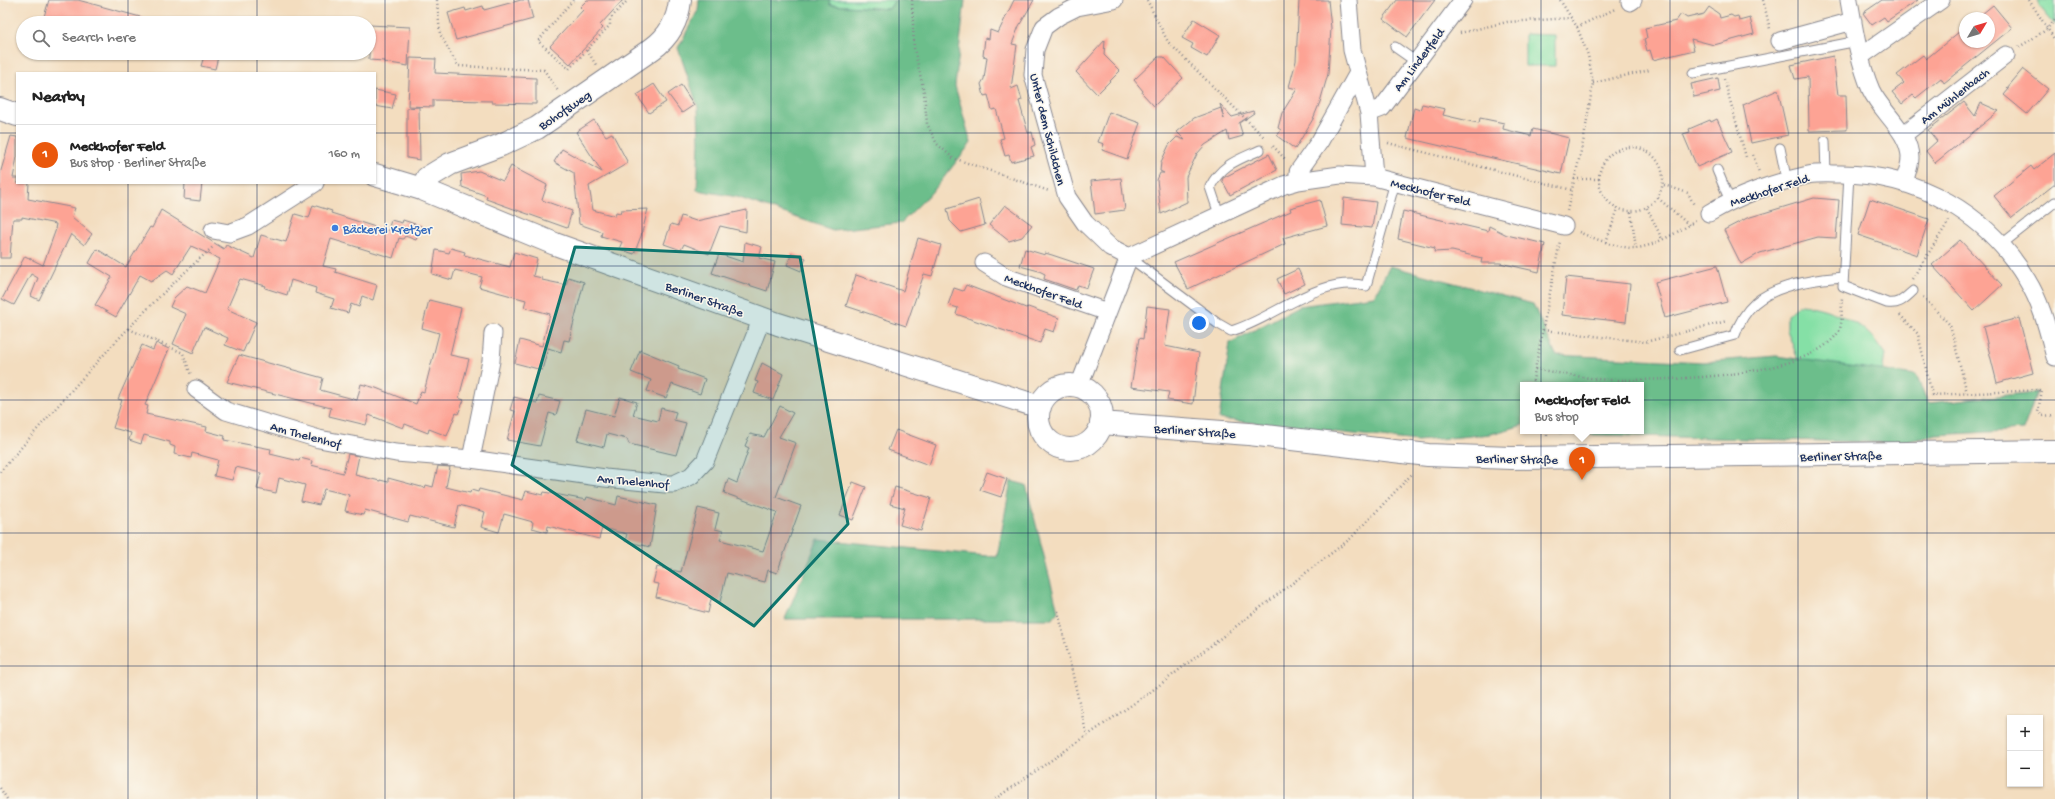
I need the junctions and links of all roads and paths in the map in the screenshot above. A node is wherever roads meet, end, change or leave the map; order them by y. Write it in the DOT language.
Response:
graph roads {
  1 [pos="437,0"];
  2 [pos="573,0"];
  3 [pos="628,0"];
  4 [pos="680,0"];
  5 [pos="912,0"];
  6 [pos="1114,0"];
  7 [pos="1147,0"];
  8 [pos="1348,0"];
  9 [pos="1463,0"];
  10 [pos="1560,0"];
  11 [pos="1763,0"];
  12 [pos="1849,0"];
  13 [pos="1941,0"];
  14 [pos="2028,0"];
  15 [pos="1631,1"];
  16 [pos="1571,18"];
  17 [pos="2055,20"];
  18 [pos="1853,21"];
  19 [pos="1577,27"];
  20 [pos="2046,30"];
  21 [pos="1776,38"];
  22 [pos="1433,39"];
  23 [pos="2055,40"];
  24 [pos="1395,47"];
  25 [pos="1860,48"];
  26 [pos="587,50"];
  27 [pos="2006,55"];
  28 [pos="1415,62"];
  29 [pos="1721,68"];
  30 [pos="599,70"];
  31 [pos="1650,70"];
  32 [pos="1358,73"];
  33 [pos="1693,73"];
  34 [pos="1593,84"];
  35 [pos="569,106"];
  36 [pos="0,109"];
  37 [pos="1369,113"];
  38 [pos="16,115"];
  39 [pos="1903,135"];
  40 [pos="1371,138"];
  41 [pos="1267,140"];
  42 [pos="1825,141"];
  43 [pos="1272,145"];
  44 [pos="1780,148"];
  45 [pos="1260,150"];
  46 [pos="1746,157"];
  47 [pos="1717,170"];
  48 [pos="1826,174"];
  49 [pos="1850,174"];
  50 [pos="376,175"];
  51 [pos="1298,176"];
  52 [pos="1374,177"];
  53 [pos="1574,179"];
  54 [pos="1599,179"];
  55 [pos="1395,182"];
  56 [pos="1787,182"];
  57 [pos="1904,182"];
  58 [pos="313,184"];
  59 [pos="1664,185"];
  60 [pos="422,189"];
  61 [pos="1572,190"];
  62 [pos="1066,197"];
  63 [pos="1658,198"];
  64 [pos="1730,201"];
  65 [pos="2055,202"];
  66 [pos="1958,207"];
  67 [pos="1647,208"];
  68 [pos="1618,209"];
  69 [pos="1631,212"];
  70 [pos="1219,214"];
  71 [pos="1705,215"];
  72 [pos="1689,225"];
  73 [pos="1564,226"];
  74 [pos="221,231"];
  75 [pos="1662,239"];
  76 [pos="1606,242"];
  77 [pos="2002,244"];
  78 [pos="1636,248"];
  79 [pos="1128,257"];
  80 [pos="984,263"];
  81 [pos="1843,281"];
  82 [pos="1910,282"];
  83 [pos="1916,292"];
  84 [pos="1895,304"];
  85 [pos="2048,306"];
  86 [pos="1107,312"];
  87 [pos="762,318"];
  88 [pos="1740,322"];
  89 [pos="129,329"];
  90 [pos="1543,330"];
  91 [pos="493,333"];
  92 [pos="1680,350"];
  93 [pos="2055,357"];
  94 [pos="1535,369"];
  95 [pos="1533,382"];
  96 [pos="1079,386"];
  97 [pos="196,389"];
  98 [pos="1967,393"];
  99 [pos="1040,407"];
  100 [pos="2055,415"];
  101 [pos="1102,423"];
  102 [pos="2055,451"];
  103 [pos="1428,455"];
  104 [pos="471,459"];
  105 [pos="0,472"];
  106 [pos="1058,611"];
  107 [pos="1087,736"];
  108 [pos="0,788"];
  109 [pos="7,799"];
  110 [pos="995,799"];
  1 -- 35 [label="path"];
  2 -- 26 [label="path"];
  3 -- 26 [label="path"];
  4 -- 35 [label="main road, Bohofsweg"];
  5 -- 62 [label="path"];
  6 -- 62 [label="street, Unter dem Schildchen"];
  7 -- 41 [label="path"];
  8 -- 32 [label="street"];
  9 -- 22 [label="street, Am Lindenfeld"];
  10 -- 16 [label="path"];
  11 -- 21 [label="path"];
  12 -- 18 [label="street"];
  13 -- 25 [label="street"];
  14 -- 20 [label="path"];
  15 -- 19 [label="path"];
  16 -- 19 [label="path"];
  16 -- 22 [label="path"];
  17 -- 20 [label="path"];
  18 -- 21 [label="street"];
  18 -- 25 [label="street"];
  19 -- 34 [label="path"];
  20 -- 23 [label="path"];
  20 -- 27 [label="path"];
  22 -- 28 [label="street, Am Lindenfeld"];
  24 -- 28 [label="lane"];
  25 -- 29 [label="lane"];
  25 -- 39 [label="street"];
  26 -- 30 [label="path"];
  27 -- 39 [label="street, Am Mühlenbach"];
  28 -- 37 [label="street, Am Lindenfeld"];
  29 -- 33 [label="lane"];
  29 -- 46 [label="path"];
  31 -- 34 [label="path"];
  32 -- 37 [label="street"];
  32 -- 51 [label="street"];
  34 -- 53 [label="path"];
  35 -- 60 [label="main road, Bohofsweg"];
  36 -- 38 [label="main road"];
  37 -- 40 [label="street"];
  39 -- 57 [label="street"];
  40 -- 52 [label="street"];
  40 -- 61 [label="path"];
  42 -- 48 [label="lane"];
  43 -- 51 [label="path"];
  44 -- 56 [label="lane"];
  45 -- 70 [label="lane"];
  47 -- 64 [label="lane"];
  48 -- 49 [label="street, Meckhofer Feld"];
  48 -- 56 [label="street, Meckhofer Feld"];
  49 -- 57 [label="street, Meckhofer Feld"];
  49 -- 81 [label="lane"];
  50 -- 60 [label="main road, Berliner Straße"];
  51 -- 52 [label="street, Meckhofer Feld"];
  51 -- 70 [label="street, Meckhofer Feld"];
  52 -- 55 [label="street, Meckhofer Feld"];
  53 -- 54 [label="path"];
  53 -- 61 [label="path"];
  54 -- 59 [label="path"];
  54 -- 68 [label="path"];
  55 -- 73 [label="street, Meckhofer Feld"];
  55 -- 79 [label="lane"];
  56 -- 64 [label="street, Meckhofer Feld"];
  57 -- 66 [label="street, Meckhofer Feld"];
  58 -- 74 [label="street"];
  59 -- 63 [label="path"];
  59 -- 71 [label="path"];
  60 -- 87 [label="main road, Berliner Straße"];
  61 -- 73 [label="path"];
  62 -- 79 [label="street, Unter dem Schildchen"];
  63 -- 67 [label="path"];
  63 -- 72 [label="path"];
  64 -- 71 [label="street, Meckhofer Feld"];
  65 -- 77 [label="lane"];
  66 -- 77 [label="street, Meckhofer Feld"];
  66 -- 82 [label="path"];
  67 -- 69 [label="path"];
  67 -- 75 [label="path"];
  68 -- 69 [label="path"];
  68 -- 76 [label="path"];
  69 -- 78 [label="path"];
  70 -- 79 [label="street, Meckhofer Feld"];
  71 -- 72 [label="path"];
  72 -- 75 [label="path"];
  73 -- 76 [label="path"];
  73 -- 90 [label="path"];
  74 -- 89 [label="path"];
  75 -- 78 [label="path"];
  76 -- 78 [label="path"];
  77 -- 85 [label="street, Meckhofer Feld"];
  79 -- 86 [label="street"];
  80 -- 86 [label="street, Meckhofer Feld"];
  81 -- 84 [label="lane"];
  81 -- 88 [label="lane"];
  81 -- 94 [label="path"];
  83 -- 84 [label="lane"];
  83 -- 98 [label="path"];
  84 -- 98 [label="path"];
  85 -- 93 [label="street, Meckhofer Feld"];
  86 -- 96 [label="street"];
  87 -- 99 [label="main road, Berliner Straße"];
  87 -- 104 [label="street, Am Thelenhof"];
  88 -- 90 [label="path"];
  88 -- 92 [label="lane"];
  89 -- 97 [label="path"];
  89 -- 105 [label="path"];
  90 -- 94 [label="path"];
  91 -- 104 [label="street"];
  94 -- 95 [label="path"];
  96 -- 99 [label="main road"];
  96 -- 101 [label="main road"];
  97 -- 104 [label="street, Am Thelenhof"];
  98 -- 100 [label="path"];
  99 -- 101 [label="main road"];
  101 -- 103 [label="main road, Berliner Straße"];
  102 -- 103 [label="main road, Berliner Straße"];
  103 -- 107 [label="path"];
  106 -- 107 [label="path"];
  107 -- 110 [label="path"];
  108 -- 109 [label="path"];
}
